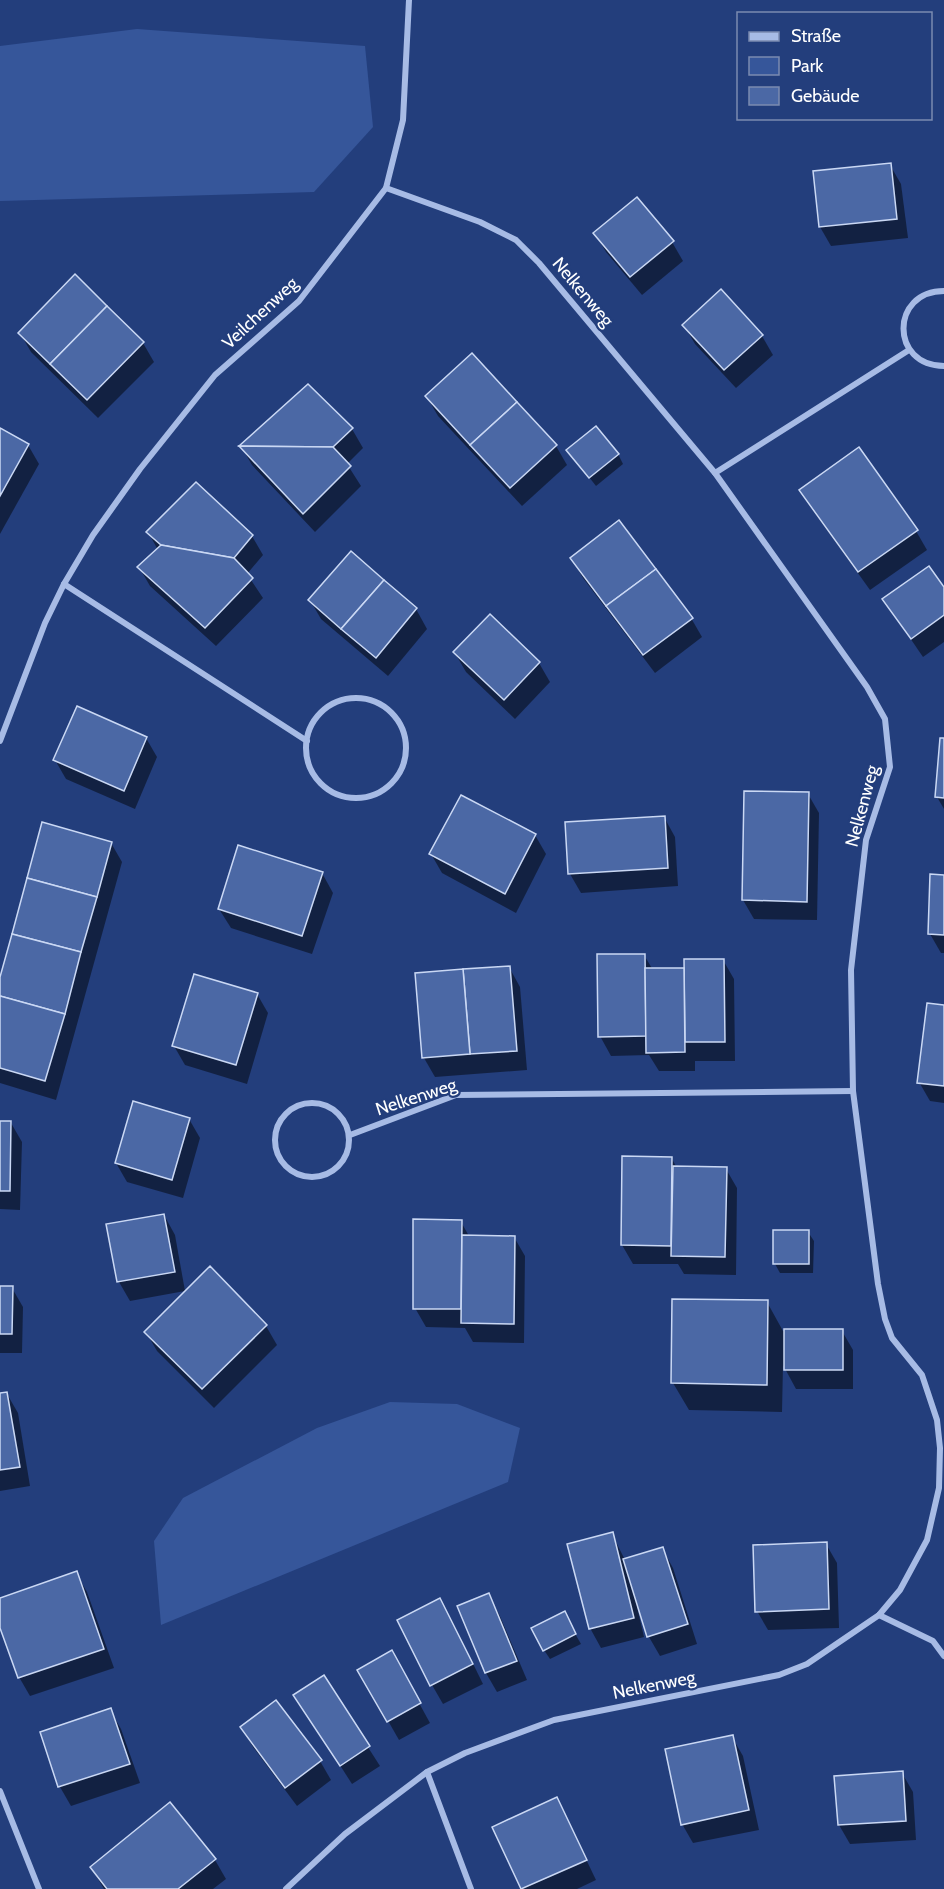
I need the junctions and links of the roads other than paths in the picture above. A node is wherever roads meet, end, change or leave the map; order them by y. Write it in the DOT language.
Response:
graph roads {
  1 [pos="409,0"];
  2 [pos="386,188"];
  3 [pos="944,291"];
  4 [pos="909,350"];
  5 [pos="944,366"];
  6 [pos="715,472"];
  7 [pos="64,584"];
  8 [pos="0,741"];
  9 [pos="307,741"];
  10 [pos="853,1091"];
  11 [pos="350,1136"];
  12 [pos="879,1615"];
  13 [pos="944,1656"];
  14 [pos="427,1773"];
  15 [pos="0,1791"];
  16 [pos="39,1889"];
  17 [pos="286,1889"];
  18 [pos="471,1889"];
  1 -- 2 [label="street, Veilchenweg"];
  2 -- 6 [label="street, Nelkenweg"];
  2 -- 7 [label="street, Veilchenweg"];
  3 -- 4 [label="street"];
  4 -- 5 [label="street"];
  4 -- 6 [label="street"];
  6 -- 10 [label="street, Nelkenweg"];
  7 -- 8 [label="street, Veilchenweg"];
  7 -- 9 [label="street"];
  9 -- 9 [label="street"];
  10 -- 11 [label="street, Nelkenweg"];
  10 -- 12 [label="street, Nelkenweg"];
  11 -- 11 [label="street"];
  12 -- 13 [label="street"];
  12 -- 14 [label="street, Nelkenweg"];
  14 -- 17 [label="street, Nelkenweg"];
  14 -- 18 [label="street"];
  15 -- 16 [label="street"];
}
